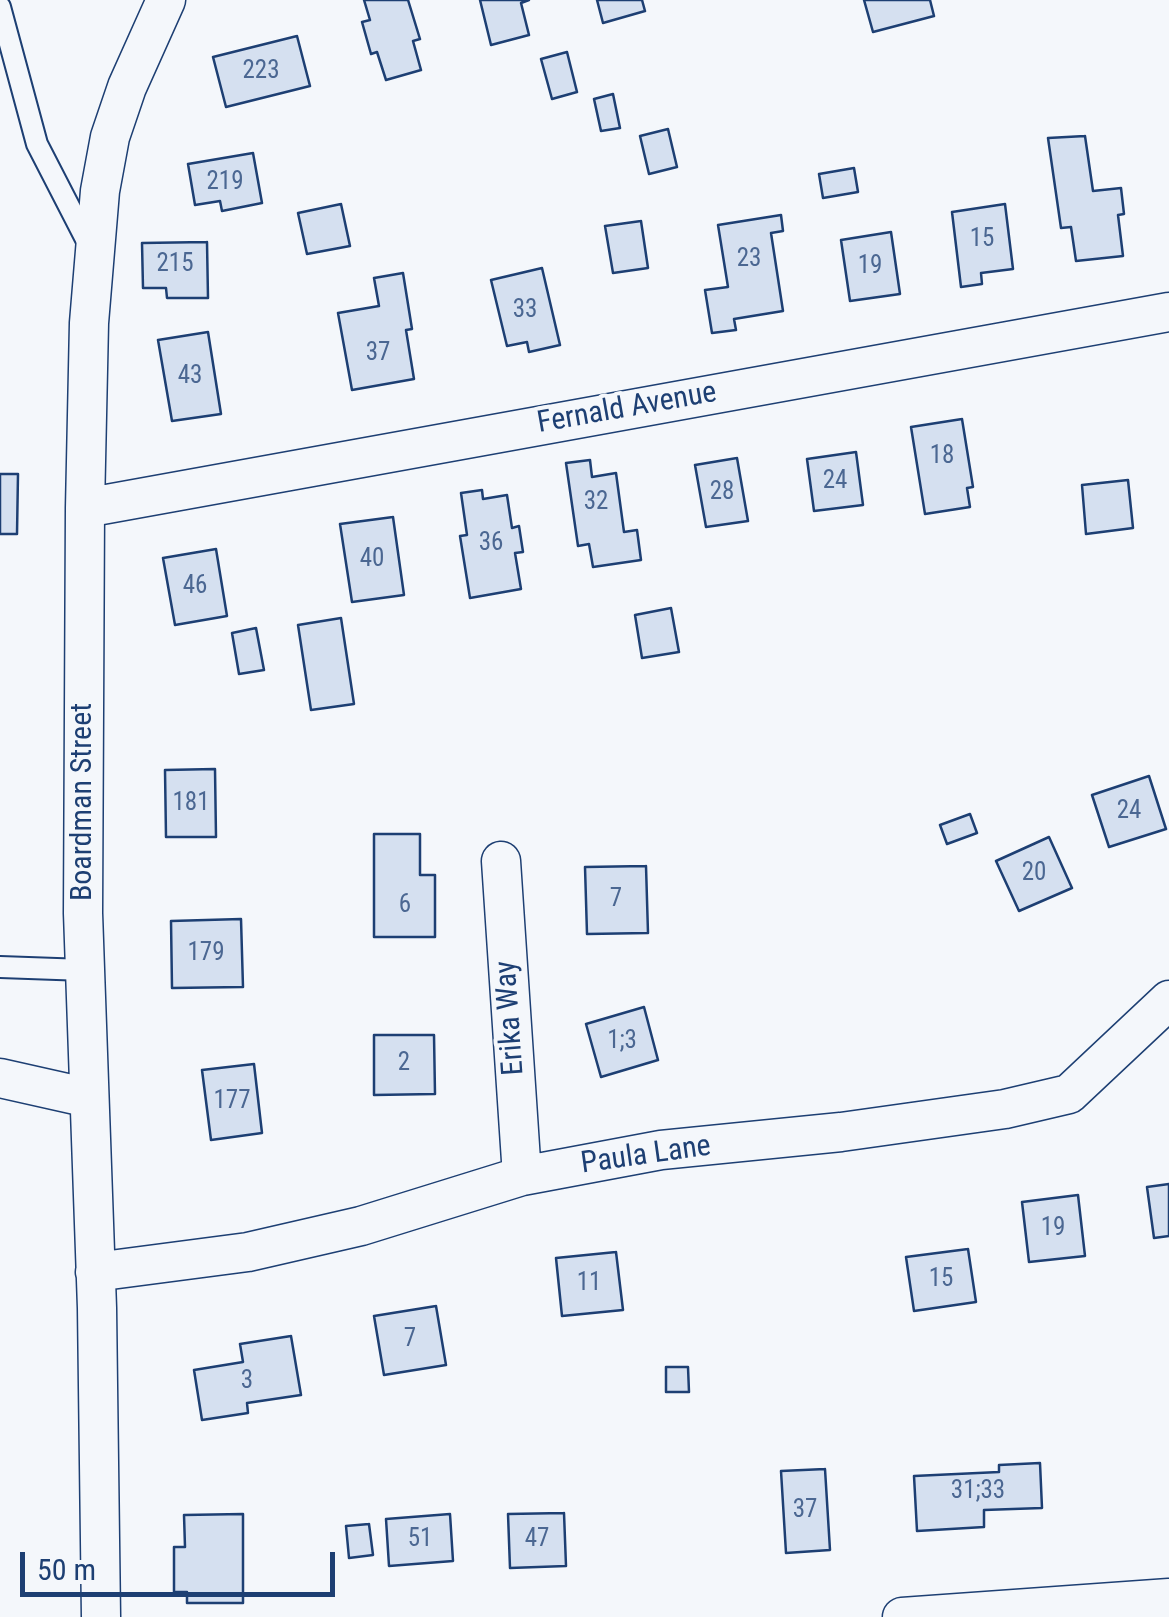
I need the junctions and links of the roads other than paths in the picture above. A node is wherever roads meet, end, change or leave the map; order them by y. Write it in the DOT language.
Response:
graph roads {
  1 [pos="166,0"];
  2 [pos="0,7"];
  3 [pos="94,253"];
  4 [pos="1169,312"];
  5 [pos="85,508"];
  6 [pos="500,861"];
  7 [pos="0,966"];
  8 [pos="85,970"];
  9 [pos="1169,1000"];
  10 [pos="0,1078"];
  11 [pos="90,1098"];
  12 [pos="522,1176"];
  13 [pos="95,1272"];
  14 [pos="1169,1598"];
  15 [pos="101,1617"];
  16 [pos="902,1617"];
  1 -- 3 [label="street, Boardman Street"];
  2 -- 3 [label="lane"];
  3 -- 5 [label="street, Boardman Street"];
  4 -- 5 [label="street, Fernald Avenue"];
  5 -- 8 [label="street, Boardman Street"];
  6 -- 12 [label="street, Erika Way"];
  7 -- 8 [label="lane"];
  8 -- 11 [label="street, Boardman Street"];
  9 -- 12 [label="street, Paula Lane"];
  10 -- 11 [label="street"];
  11 -- 13 [label="street, Boardman Street"];
  12 -- 13 [label="street, Paula Lane"];
  13 -- 15 [label="street, Boardman Street"];
  14 -- 16 [label="street"];
}
